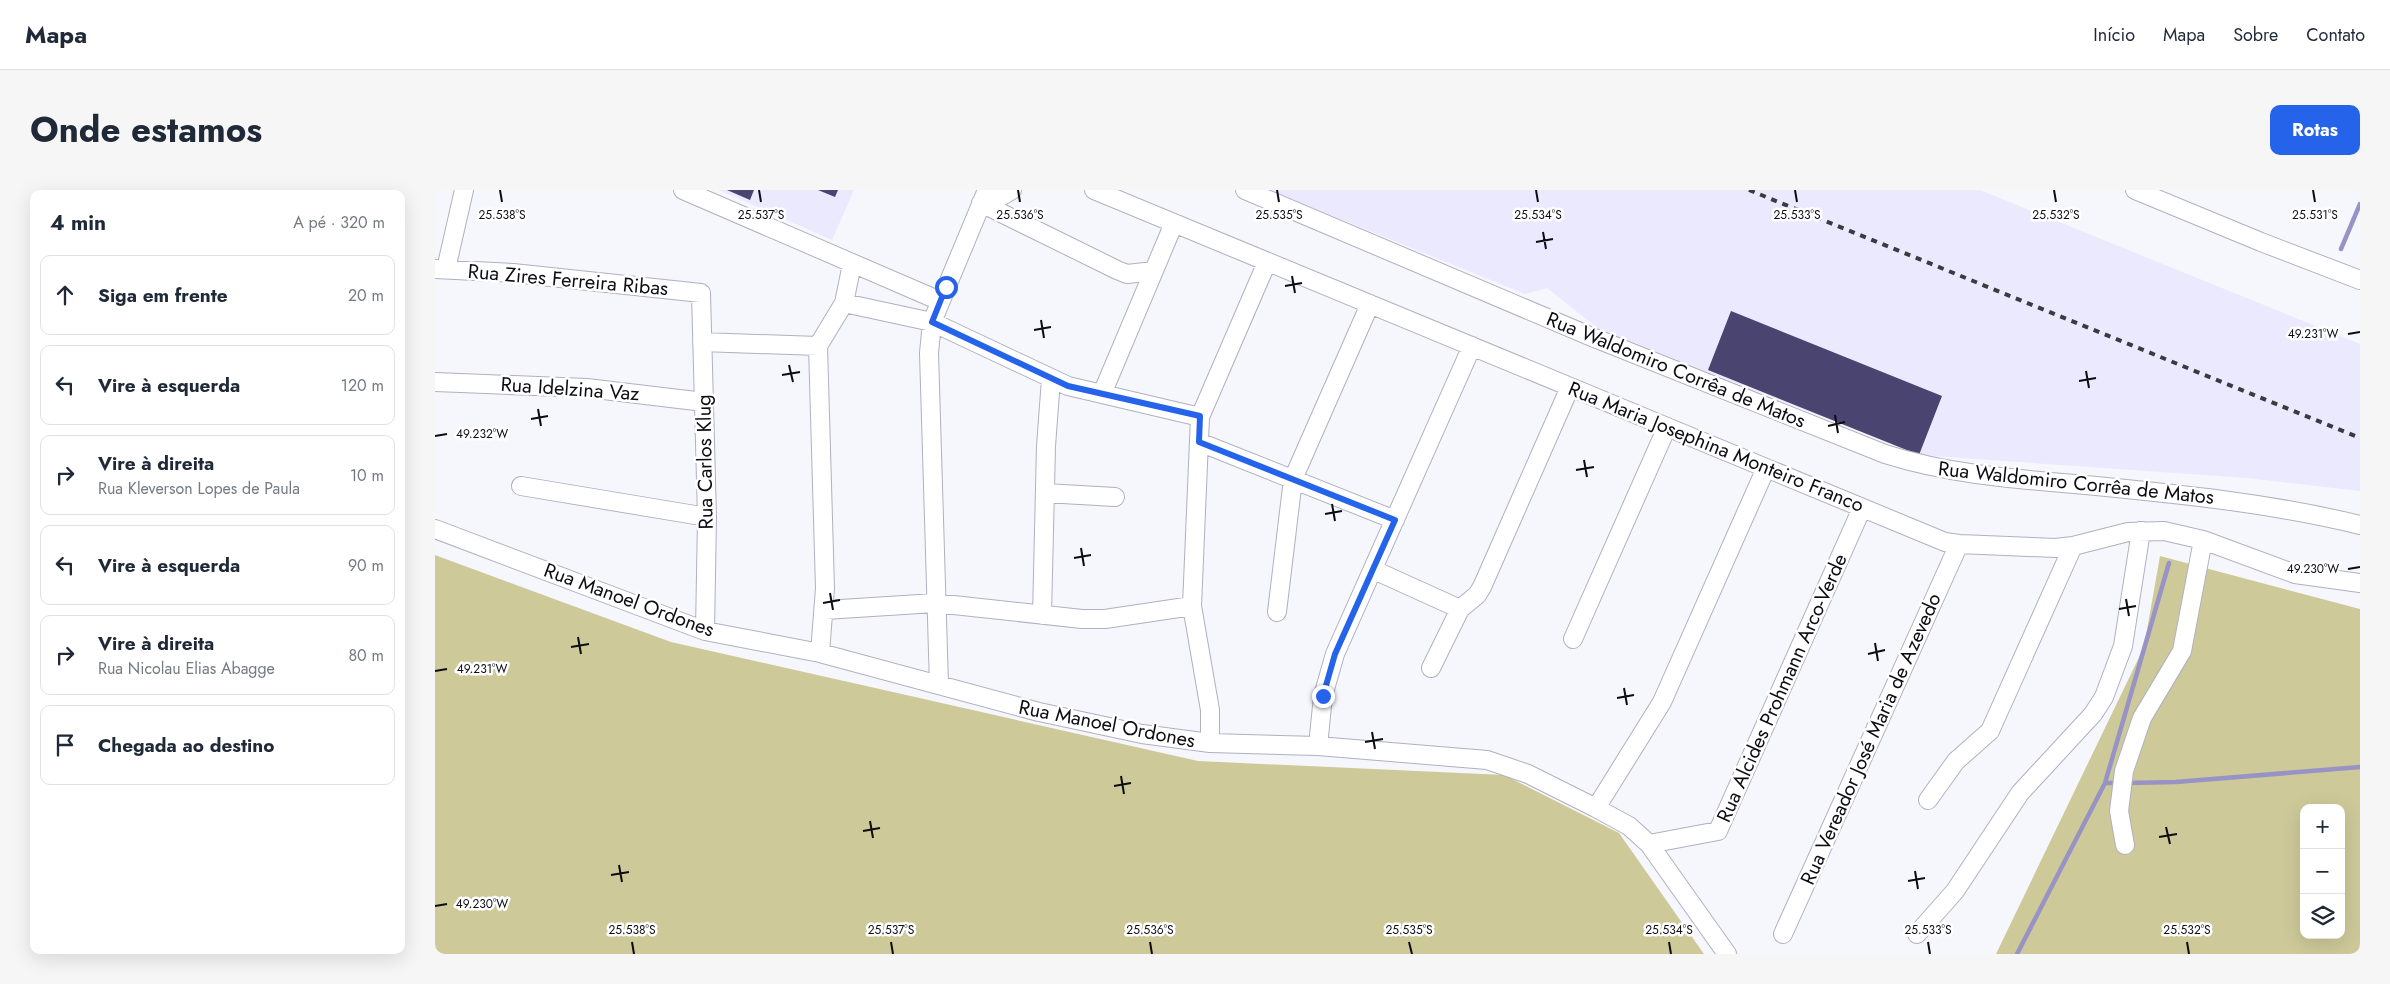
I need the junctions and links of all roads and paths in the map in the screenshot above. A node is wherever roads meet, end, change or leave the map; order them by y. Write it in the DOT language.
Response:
graph roads {
  1 [pos="464,190"];
  2 [pos="683,190"];
  3 [pos="1012,190"];
  4 [pos="1094,190"];
  5 [pos="1245,190"];
  6 [pos="2135,190"];
  7 [pos="984,197"];
  8 [pos="1174,223"];
  9 [pos="1267,262"];
  10 [pos="852,264"];
  11 [pos="441,269"];
  12 [pos="1154,271"];
  13 [pos="2360,280"];
  14 [pos="701,292"];
  15 [pos="940,301"];
  16 [pos="844,303"];
  17 [pos="1370,304"];
  18 [pos="932,322"];
  19 [pos="702,342"];
  20 [pos="818,346"];
  21 [pos="1472,346"];
  22 [pos="1051,379"];
  23 [pos="435,382"];
  24 [pos="1570,387"];
  25 [pos="1102,394"];
  26 [pos="704,402"];
  27 [pos="1200,416"];
  28 [pos="1667,427"];
  29 [pos="1199,442"];
  30 [pos="1766,468"];
  31 [pos="1293,479"];
  32 [pos="521,486"];
  33 [pos="1045,493"];
  34 [pos="1115,497"];
  35 [pos="1863,508"];
  36 [pos="707,517"];
  37 [pos="1395,520"];
  38 [pos="2360,524"];
  39 [pos="435,529"];
  40 [pos="2141,531"];
  41 [pos="2203,540"];
  42 [pos="1959,544"];
  43 [pos="2073,546"];
  44 [pos="1374,570"];
  45 [pos="2360,583"];
  46 [pos="935,603"];
  47 [pos="1192,606"];
  48 [pos="1460,609"];
  49 [pos="825,610"];
  50 [pos="1277,612"];
  51 [pos="1043,615"];
  52 [pos="705,631"];
  53 [pos="1573,639"];
  54 [pos="820,653"];
  55 [pos="1431,668"];
  56 [pos="939,685"];
  57 [pos="1210,743"];
  58 [pos="1318,746"];
  59 [pos="1928,800"];
  60 [pos="1597,808"];
  61 [pos="1649,844"];
  62 [pos="2125,845"];
  63 [pos="1783,934"];
  64 [pos="1917,934"];
  65 [pos="1727,954"];
  1 -- 11 [label="street"];
  2 -- 10 [label="street"];
  3 -- 7 [label="street"];
  4 -- 8 [label="street, Rua Maria Josephina Monteiro Franco"];
  5 -- 38 [label="street, Rua Waldomiro Corrêa de Matos"];
  6 -- 13 [label="street"];
  7 -- 12 [label="street"];
  7 -- 15 [label="street"];
  8 -- 9 [label="street, Rua Maria Josephina Monteiro Franco"];
  8 -- 12 [label="street"];
  9 -- 17 [label="street, Rua Maria Josephina Monteiro Franco"];
  9 -- 27 [label="street"];
  10 -- 15 [label="street"];
  10 -- 16 [label="street"];
  11 -- 14 [label="street, Rua Zires Ferreira Ribas"];
  12 -- 25 [label="street"];
  14 -- 19 [label="street, Rua Carlos Klug"];
  15 -- 18 [label="street"];
  16 -- 18 [label="street"];
  16 -- 20 [label="street"];
  17 -- 21 [label="street, Rua Maria Josephina Monteiro Franco"];
  17 -- 31 [label="street"];
  18 -- 22 [label="street"];
  18 -- 46 [label="street"];
  19 -- 20 [label="street"];
  19 -- 26 [label="street, Rua Carlos Klug"];
  20 -- 49 [label="street"];
  21 -- 24 [label="street, Rua Maria Josephina Monteiro Franco"];
  21 -- 37 [label="street"];
  22 -- 25 [label="street"];
  22 -- 33 [label="street"];
  23 -- 26 [label="street, Rua Idelzina Vaz"];
  24 -- 28 [label="street, Rua Maria Josephina Monteiro Franco"];
  24 -- 48 [label="street"];
  25 -- 27 [label="street"];
  26 -- 36 [label="street, Rua Carlos Klug"];
  27 -- 29 [label="street"];
  28 -- 30 [label="street, Rua Maria Josephina Monteiro Franco"];
  28 -- 53 [label="street"];
  29 -- 31 [label="street"];
  29 -- 47 [label="street"];
  30 -- 35 [label="street, Rua Maria Josephina Monteiro Franco"];
  30 -- 60 [label="street"];
  31 -- 37 [label="street"];
  31 -- 50 [label="street"];
  32 -- 36 [label="street"];
  33 -- 34 [label="street"];
  33 -- 51 [label="street"];
  35 -- 42 [label="street, Rua Maria Josephina Monteiro Franco"];
  35 -- 61 [label="street, Rua Alcides Prohmann Arco-Verde"];
  36 -- 52 [label="street, Rua Carlos Klug"];
  37 -- 44 [label="street"];
  39 -- 52 [label="street, Rua Manoel Ordones"];
  40 -- 41 [label="street, Rua Maria Josephina Monteiro Franco"];
  40 -- 43 [label="street, Rua Maria Josephina Monteiro Franco"];
  40 -- 64 [label="street"];
  41 -- 45 [label="street, Rua Maria Josephina Monteiro Franco"];
  41 -- 62 [label="street"];
  42 -- 43 [label="street, Rua Maria Josephina Monteiro Franco"];
  42 -- 63 [label="street, Rua Vereador José Maria de Azevedo"];
  43 -- 59 [label="street"];
  44 -- 48 [label="street"];
  44 -- 58 [label="street"];
  46 -- 49 [label="street"];
  46 -- 51 [label="street"];
  46 -- 56 [label="street"];
  47 -- 51 [label="street"];
  47 -- 57 [label="street"];
  48 -- 55 [label="street"];
  49 -- 54 [label="street"];
  52 -- 54 [label="street, Rua Manoel Ordones"];
  54 -- 56 [label="street, Rua Manoel Ordones"];
  56 -- 57 [label="street, Rua Manoel Ordones"];
  57 -- 58 [label="street, Rua Manoel Ordones"];
  58 -- 60 [label="street, Rua Manoel Ordones"];
  60 -- 61 [label="street, Rua Manoel Ordones"];
  61 -- 65 [label="street, Rua Manoel Ordones"];
}
